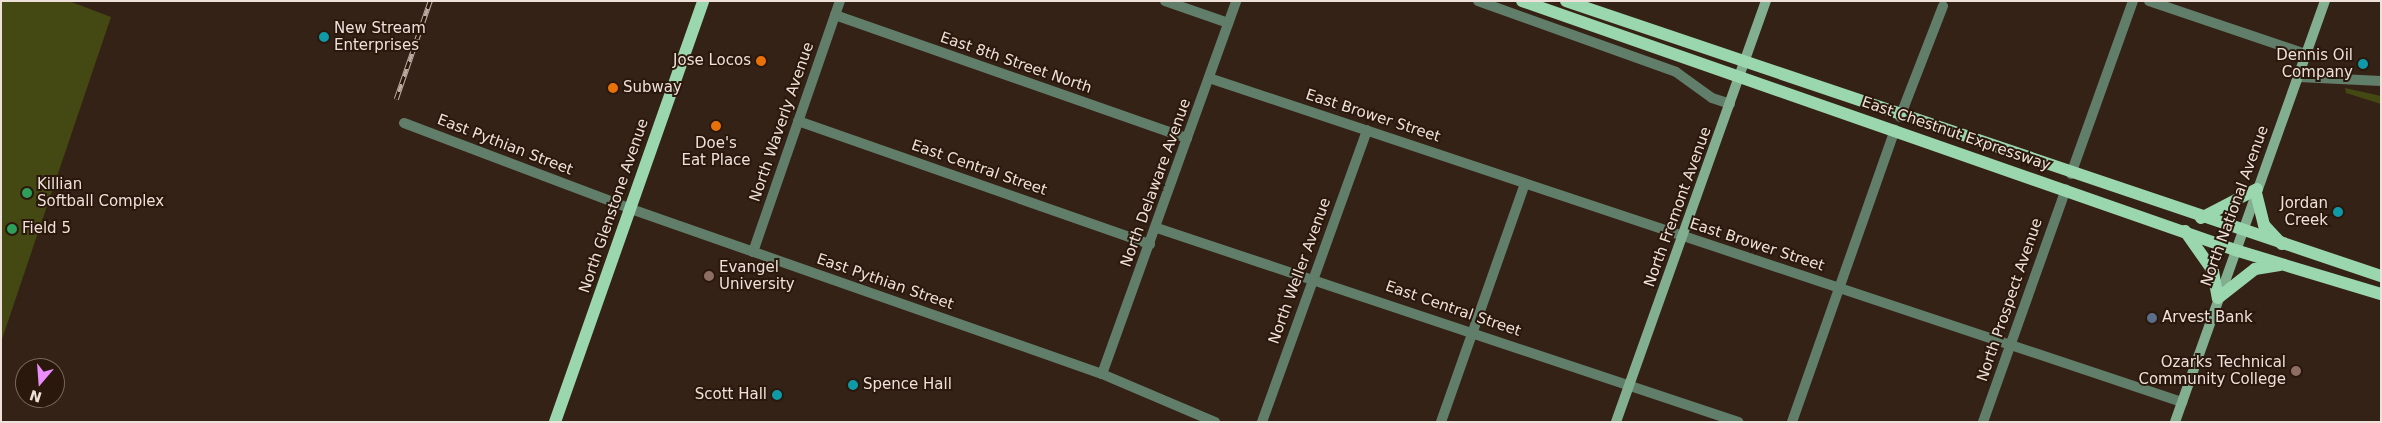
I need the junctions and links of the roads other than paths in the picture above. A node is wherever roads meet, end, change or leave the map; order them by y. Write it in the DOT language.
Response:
graph roads {
  1 [pos="703,1"];
  2 [pos="840,1"];
  3 [pos="1166,1"];
  4 [pos="1236,1"];
  5 [pos="1478,1"];
  6 [pos="1522,1"];
  7 [pos="1566,1"];
  8 [pos="1766,1"];
  9 [pos="2133,1"];
  10 [pos="2148,1"];
  11 [pos="2325,1"];
  12 [pos="1942,6"];
  13 [pos="835,15"];
  14 [pos="1228,23"];
  15 [pos="2306,54"];
  16 [pos="1744,64"];
  17 [pos="2298,77"];
  18 [pos="1209,78"];
  19 [pos="1739,78"];
  20 [pos="2381,81"];
  21 [pos="1730,104"];
  22 [pos="1900,117"];
  23 [pos="798,121"];
  24 [pos="404,122"];
  25 [pos="1366,130"];
  26 [pos="1895,130"];
  27 [pos="1187,138"];
  28 [pos="2071,174"];
  29 [pos="1525,182"];
  30 [pos="2066,188"];
  31 [pos="2256,191"];
  32 [pos="631,209"];
  33 [pos="2201,218"];
  34 [pos="1157,228"];
  35 [pos="2185,231"];
  36 [pos="2242,232"];
  37 [pos="1684,237"];
  38 [pos="1150,244"];
  39 [pos="2284,246"];
  40 [pos="2235,250"];
  41 [pos="753,252"];
  42 [pos="2288,266"];
  43 [pos="2381,276"];
  44 [pos="1312,278"];
  45 [pos="1839,288"];
  46 [pos="2381,294"];
  47 [pos="2218,298"];
  48 [pos="1472,330"];
  49 [pos="2010,345"];
  50 [pos="1102,374"];
  51 [pos="1629,385"];
  52 [pos="2182,402"];
  53 [pos="555,422"];
  54 [pos="1215,422"];
  55 [pos="1262,422"];
  56 [pos="1441,422"];
  57 [pos="1616,422"];
  58 [pos="1738,422"];
  59 [pos="1792,422"];
  60 [pos="1983,422"];
  61 [pos="2175,422"];
  1 -- 32 [label="main road, North Glenstone Avenue"];
  2 -- 13 [label="street, North Waverly Avenue"];
  3 -- 14 [label="street"];
  4 -- 14 [label="street, North Delaware Avenue"];
  5 -- 21 [label="street"];
  6 -- 19 [label="main road, East Chestnut Expressway"];
  7 -- 16 [label="main road, East Chestnut Expressway"];
  8 -- 16 [label="street, North Fremont Avenue"];
  9 -- 28 [label="street"];
  10 -- 15 [label="street"];
  11 -- 15 [label="street, North National Avenue"];
  12 -- 22 [label="street"];
  13 -- 23 [label="street, North Waverly Avenue"];
  13 -- 27 [label="street, East 8th Street North"];
  14 -- 18 [label="street, North Delaware Avenue"];
  15 -- 17 [label="street, North National Avenue"];
  16 -- 19 [label="street, North Fremont Avenue"];
  16 -- 22 [label="main road, East Chestnut Expressway"];
  17 -- 20 [label="street"];
  17 -- 31 [label="street, North National Avenue"];
  18 -- 25 [label="street, East Brower Street"];
  18 -- 27 [label="street, North Delaware Avenue"];
  19 -- 21 [label="street, North Fremont Avenue"];
  19 -- 26 [label="main road, East Chestnut Expressway"];
  21 -- 37 [label="street, North Fremont Avenue"];
  22 -- 28 [label="main road, East Chestnut Expressway"];
  23 -- 38 [label="street, East Central Street"];
  23 -- 41 [label="street, North Waverly Avenue"];
  24 -- 32 [label="street, East Pythian Street"];
  25 -- 29 [label="street, East Brower Street"];
  25 -- 44 [label="street, North Weller Avenue"];
  26 -- 30 [label="main road, East Chestnut Expressway"];
  26 -- 45 [label="street"];
  27 -- 34 [label="street, North Delaware Avenue"];
  28 -- 33 [label="main road, East Chestnut Expressway"];
  29 -- 37 [label="street, East Brower Street"];
  29 -- 48 [label="street"];
  30 -- 35 [label="main road, East Chestnut Expressway"];
  30 -- 49 [label="street, North Prospect Avenue"];
  31 -- 33 [label="main road"];
  31 -- 36 [label="street, North National Avenue"];
  31 -- 39 [label="main road"];
  32 -- 41 [label="street, East Pythian Street"];
  32 -- 53 [label="main road, North Glenstone Avenue"];
  33 -- 36 [label="main road, East Chestnut Expressway"];
  34 -- 38 [label="street, North Delaware Avenue"];
  34 -- 44 [label="street, East Central Street"];
  35 -- 40 [label="main road, East Chestnut Expressway"];
  35 -- 47 [label="main road"];
  36 -- 39 [label="main road, East Chestnut Expressway"];
  36 -- 40 [label="street, North National Avenue"];
  37 -- 45 [label="street, East Brower Street"];
  37 -- 51 [label="street, North Fremont Avenue"];
  38 -- 50 [label="street, North Delaware Avenue"];
  39 -- 43 [label="main road, East Chestnut Expressway"];
  40 -- 42 [label="main road, East Chestnut Expressway"];
  40 -- 47 [label="street, North National Avenue"];
  41 -- 50 [label="street, East Pythian Street"];
  42 -- 46 [label="main road, East Chestnut Expressway"];
  42 -- 47 [label="main road"];
  44 -- 48 [label="street, East Central Street"];
  44 -- 55 [label="street, North Weller Avenue"];
  45 -- 49 [label="street, East Brower Street"];
  45 -- 59 [label="street"];
  47 -- 52 [label="street, North National Avenue"];
  48 -- 51 [label="street, East Central Street"];
  48 -- 56 [label="street"];
  49 -- 52 [label="street, East Brower Street"];
  49 -- 60 [label="street, North Prospect Avenue"];
  50 -- 54 [label="street, East Pythian Street"];
  51 -- 57 [label="street, North Fremont Avenue"];
  51 -- 58 [label="street, East Central Street"];
  52 -- 61 [label="street, North National Avenue"];
}
